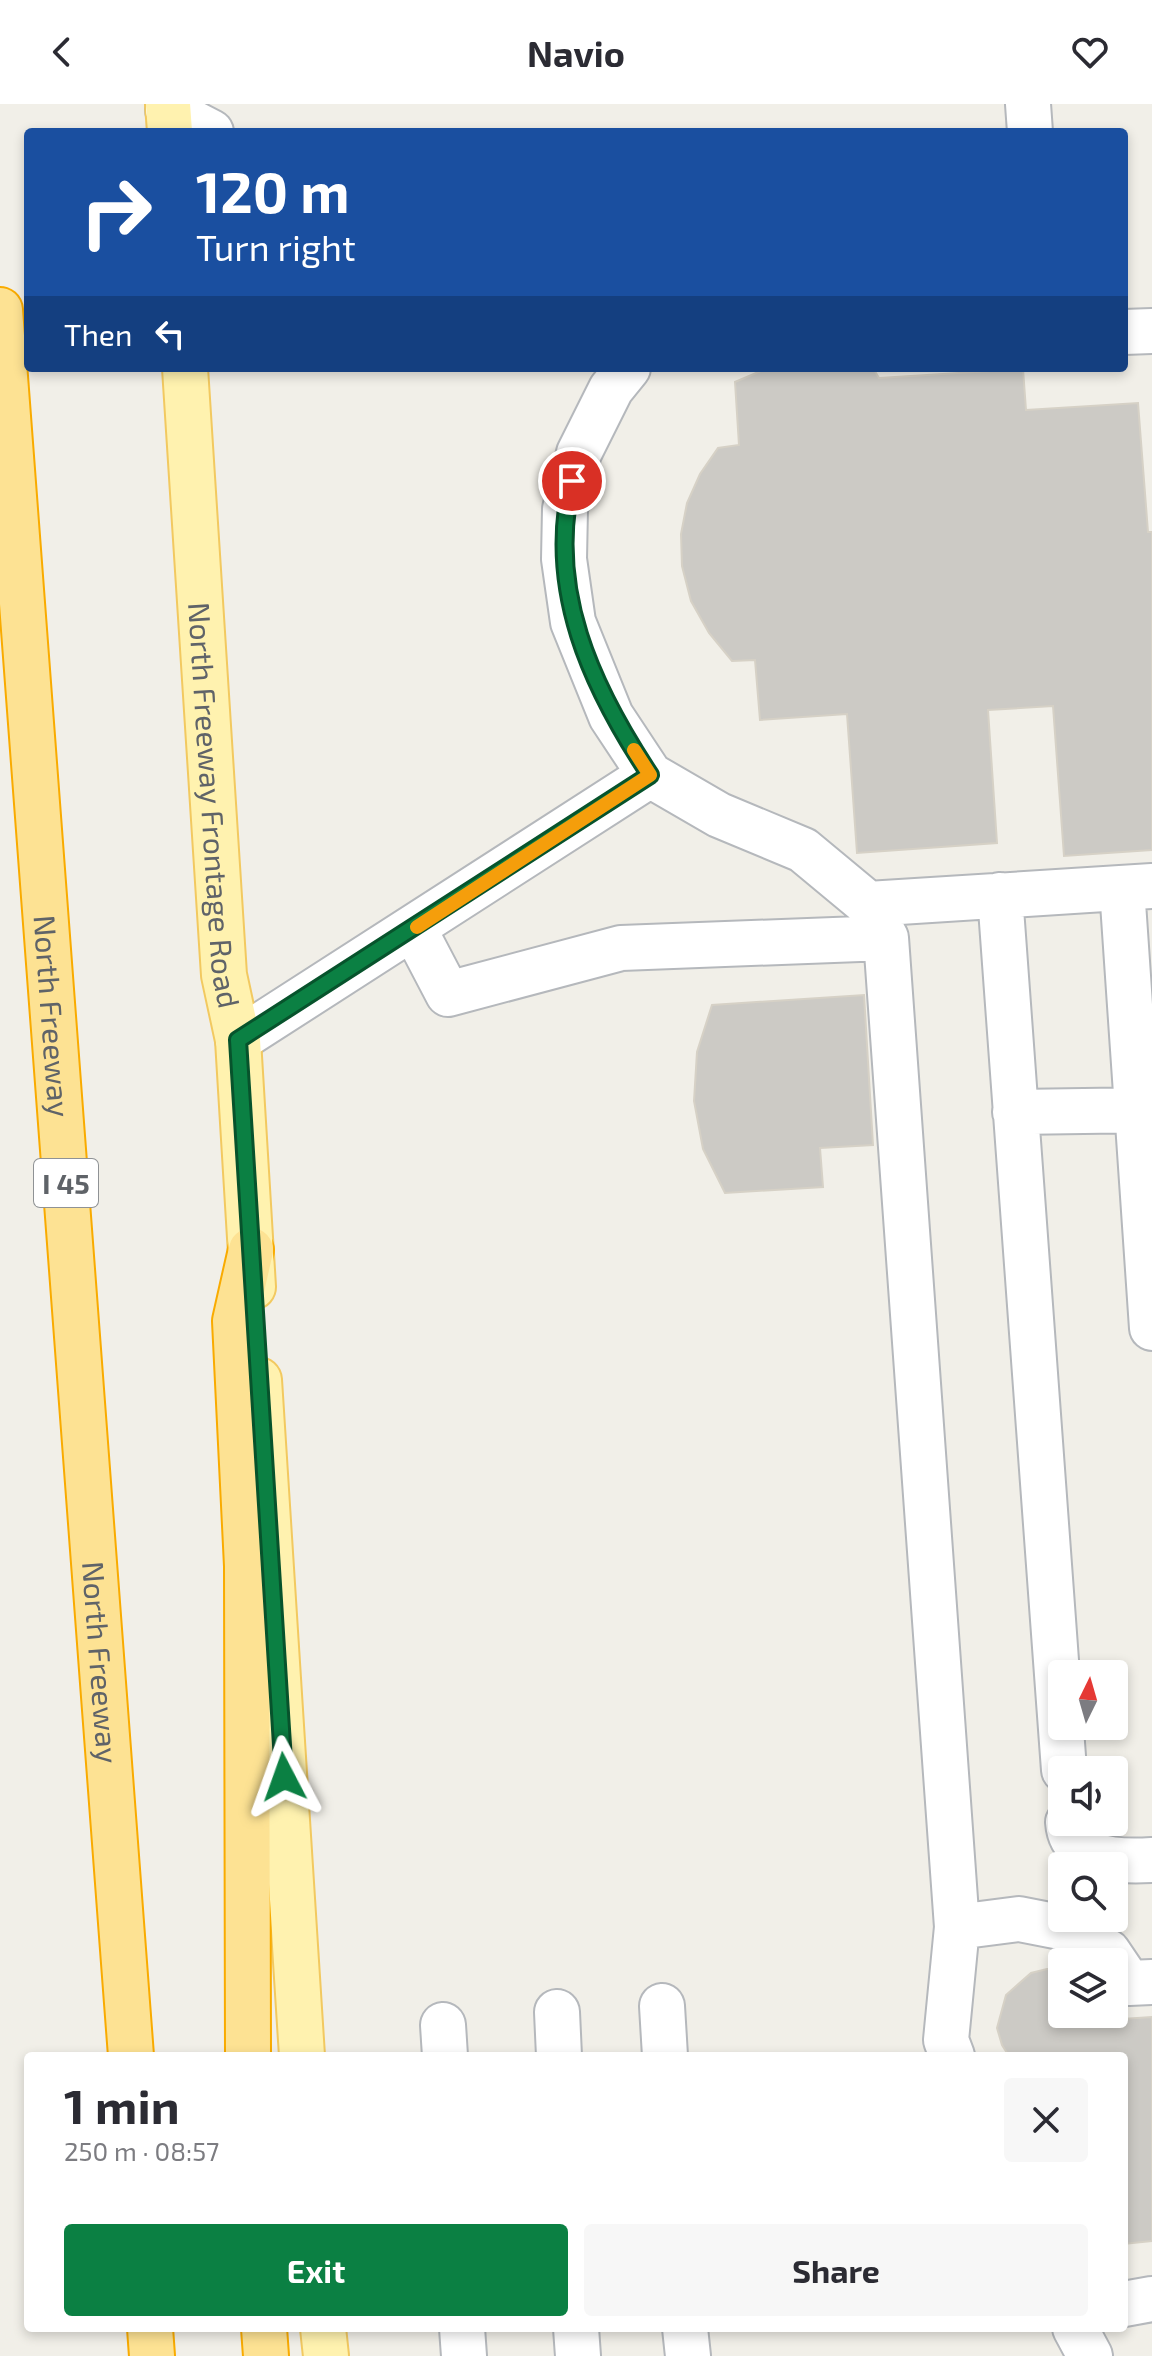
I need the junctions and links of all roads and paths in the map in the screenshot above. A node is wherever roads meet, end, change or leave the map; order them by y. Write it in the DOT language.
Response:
graph roads {
  1 [pos="1028,104"];
  2 [pos="168,115"];
  3 [pos="201,128"];
  4 [pos="1030,128"];
  5 [pos="0,310"];
  6 [pos="1152,331"];
  7 [pos="1128,332"];
  8 [pos="185,372"];
  9 [pos="625,372"];
  10 [pos="650,775"];
  11 [pos="1137,887"];
  12 [pos="1000,895"];
  13 [pos="877,921"];
  14 [pos="414,929"];
  15 [pos="238,1040"];
  16 [pos="1145,1111"];
  17 [pos="1015,1112"];
  18 [pos="251,1250"];
  19 [pos="1152,1328"];
  20 [pos="1063,1756"];
  21 [pos="1069,1836"];
  22 [pos="1152,1860"];
  23 [pos="957,1927"];
  24 [pos="1152,1982"];
  25 [pos="662,2006"];
  26 [pos="557,2012"];
  27 [pos="131,2052"];
  28 [pos="248,2052"];
  29 [pos="302,2052"];
  30 [pos="559,2052"];
  31 [pos="665,2052"];
  32 [pos="950,2052"];
  33 [pos="1152,2299"];
  34 [pos="1128,2303"];
  35 [pos="150,2332"];
  36 [pos="264,2332"];
  37 [pos="323,2332"];
  38 [pos="462,2332"];
  39 [pos="576,2332"];
  40 [pos="685,2332"];
  41 [pos="1077,2332"];
  42 [pos="152,2356"];
  43 [pos="266,2356"];
  44 [pos="326,2356"];
  45 [pos="464,2356"];
  46 [pos="578,2356"];
  47 [pos="688,2356"];
  48 [pos="1090,2356"];
  1 -- 4 [label="lane"];
  2 -- 3 [label="lane"];
  5 -- 27 [label="highway, North Freeway / I 45"];
  6 -- 7 [label="lane"];
  8 -- 15 [label="main road, North Freeway Frontage Road"];
  9 -- 10 [label="lane"];
  10 -- 13 [label="lane"];
  10 -- 14 [label="lane"];
  11 -- 12 [label="lane"];
  11 -- 16 [label="lane"];
  12 -- 13 [label="lane"];
  12 -- 17 [label="lane"];
  13 -- 14 [label="lane"];
  13 -- 23 [label="lane"];
  14 -- 15 [label="lane"];
  15 -- 18 [label="main road, North Freeway Frontage Road"];
  16 -- 17 [label="lane"];
  16 -- 19 [label="lane"];
  17 -- 20 [label="lane"];
  18 -- 28 [label="highway"];
  18 -- 29 [label="main road, North Freeway Frontage Road"];
  21 -- 22 [label="lane"];
  23 -- 24 [label="lane"];
  23 -- 32 [label="lane"];
  25 -- 31 [label="lane"];
  26 -- 30 [label="lane"];
  33 -- 34 [label="lane"];
  35 -- 42 [label="highway"];
  36 -- 43 [label="highway"];
  37 -- 44 [label="main road"];
  38 -- 45 [label="lane"];
  39 -- 46 [label="lane"];
  40 -- 47 [label="lane"];
  41 -- 48 [label="lane"];
}
